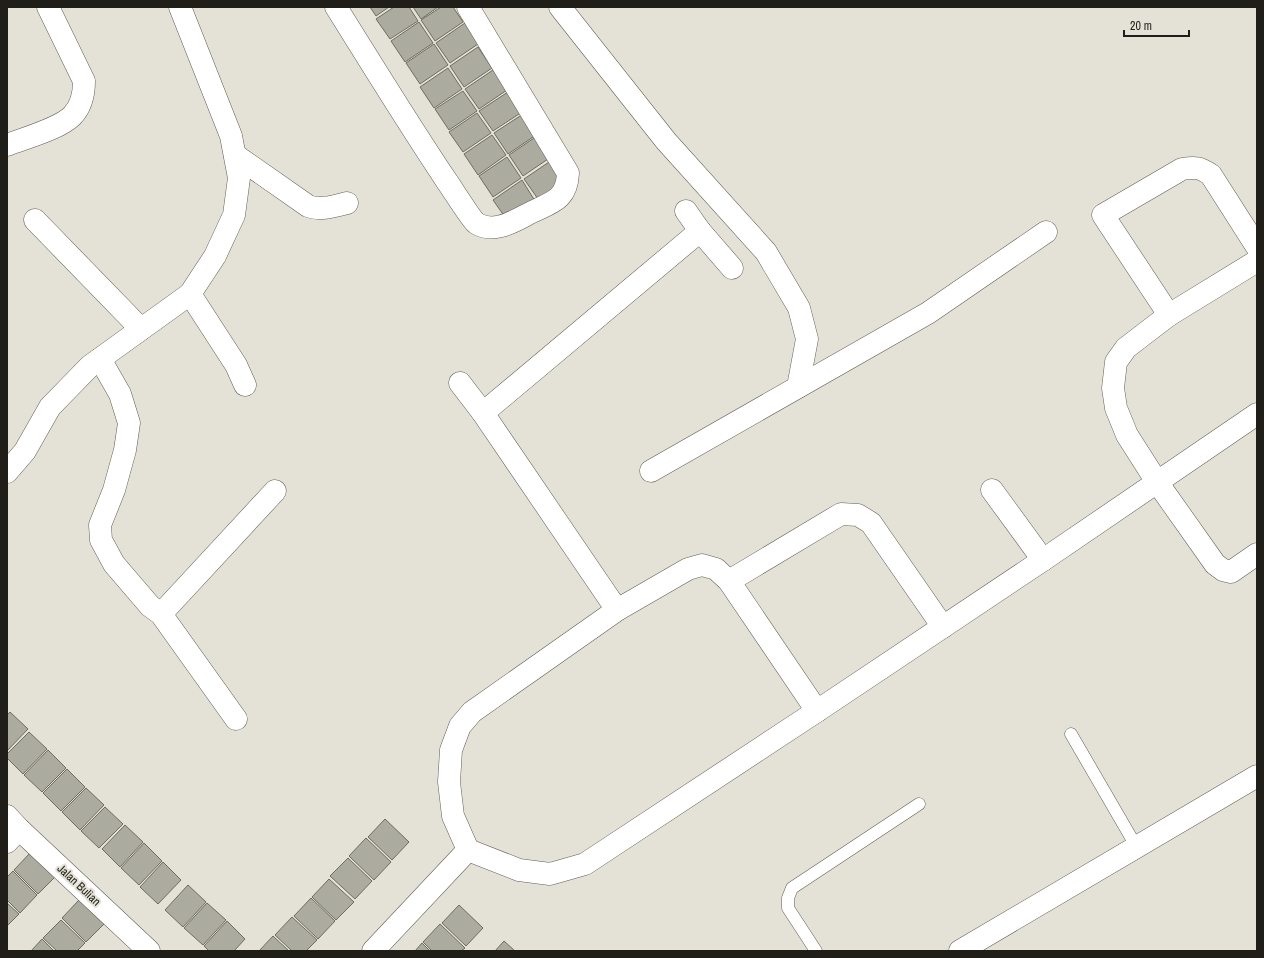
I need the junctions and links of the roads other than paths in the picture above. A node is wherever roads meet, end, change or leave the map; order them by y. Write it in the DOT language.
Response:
graph roads {
  1 [pos="48,7"];
  2 [pos="180,7"];
  3 [pos="336,7"];
  4 [pos="468,7"];
  5 [pos="560,7"];
  6 [pos="7,145"];
  7 [pos="235,156"];
  8 [pos="347,203"];
  9 [pos="686,211"];
  10 [pos="35,220"];
  11 [pos="700,231"];
  12 [pos="1046,232"];
  13 [pos="1257,247"];
  14 [pos="1257,261"];
  15 [pos="732,268"];
  16 [pos="190,294"];
  17 [pos="1169,315"];
  18 [pos="141,329"];
  19 [pos="100,359"];
  20 [pos="460,383"];
  21 [pos="245,385"];
  22 [pos="798,387"];
  23 [pos="483,413"];
  24 [pos="1257,414"];
  25 [pos="651,470"];
  26 [pos="7,472"];
  27 [pos="1157,482"];
  28 [pos="992,490"];
  29 [pos="275,491"];
  30 [pos="1257,554"];
  31 [pos="1043,560"];
  32 [pos="729,581"];
  33 [pos="617,610"];
  34 [pos="161,614"];
  35 [pos="943,627"];
  36 [pos="817,711"];
  37 [pos="236,719"];
  38 [pos="1071,734"];
  39 [pos="1257,776"];
  40 [pos="919,804"];
  41 [pos="11,829"];
  42 [pos="1136,846"];
  43 [pos="468,850"];
  44 [pos="139,948"];
  45 [pos="373,951"];
  46 [pos="816,951"];
  47 [pos="960,951"];
  1 -- 6 [label="street"];
  2 -- 7 [label="street"];
  3 -- 4 [label="street"];
  5 -- 22 [label="street"];
  7 -- 8 [label="street"];
  7 -- 16 [label="street"];
  9 -- 11 [label="street"];
  10 -- 18 [label="street"];
  11 -- 15 [label="street"];
  11 -- 23 [label="street"];
  12 -- 22 [label="street"];
  13 -- 17 [label="street"];
  14 -- 17 [label="street"];
  16 -- 18 [label="street"];
  16 -- 21 [label="street"];
  17 -- 27 [label="street"];
  18 -- 19 [label="street"];
  19 -- 26 [label="street"];
  19 -- 34 [label="street"];
  20 -- 23 [label="street"];
  22 -- 25 [label="street"];
  23 -- 33 [label="street"];
  24 -- 27 [label="street"];
  27 -- 30 [label="street"];
  27 -- 31 [label="street"];
  28 -- 31 [label="street"];
  29 -- 34 [label="street"];
  31 -- 35 [label="street"];
  32 -- 33 [label="street"];
  32 -- 35 [label="street"];
  32 -- 36 [label="street"];
  33 -- 43 [label="street"];
  34 -- 37 [label="street"];
  35 -- 36 [label="street"];
  36 -- 43 [label="street"];
  38 -- 42 [label="lane"];
  39 -- 42 [label="street"];
  40 -- 46 [label="lane"];
  41 -- 44 [label="street, Jalan Bulian"];
  42 -- 47 [label="street"];
  43 -- 45 [label="street"];
}
